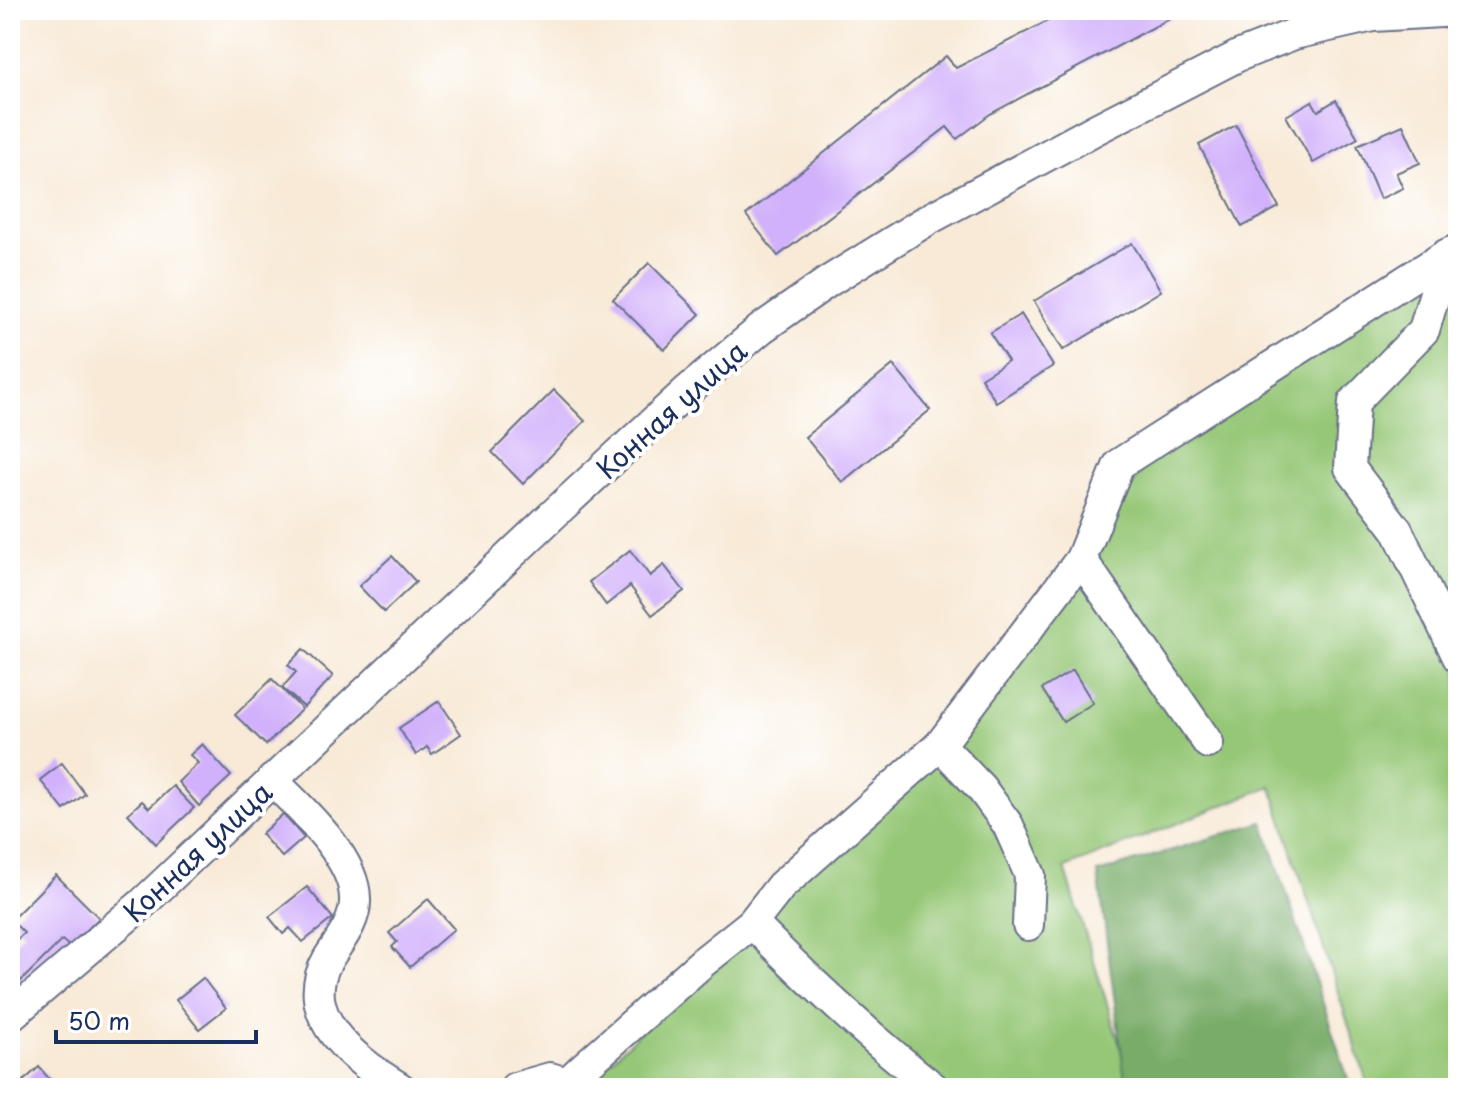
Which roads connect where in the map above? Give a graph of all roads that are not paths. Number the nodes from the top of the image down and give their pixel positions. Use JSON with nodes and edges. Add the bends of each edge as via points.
{"nodes":[{"id":1,"x":1458,"y":11,"type":"edge"},
{"id":2,"x":1452,"y":252,"type":"edge"},
{"id":3,"x":1081,"y":559,"type":"junction"},
{"id":4,"x":1458,"y":657,"type":"edge"},
{"id":5,"x":1208,"y":743,"type":"dead end"},
{"id":6,"x":940,"y":745,"type":"junction"},
{"id":7,"x":272,"y":780,"type":"junction"},
{"id":8,"x":752,"y":923,"type":"junction"},
{"id":9,"x":1028,"y":925,"type":"dead end"},
{"id":10,"x":10,"y":1016,"type":"edge"},
{"id":11,"x":569,"y":1086,"type":"edge"},
{"id":12,"x":400,"y":1088,"type":"edge"},
{"id":13,"x":515,"y":1088,"type":"edge"},
{"id":14,"x":934,"y":1088,"type":"edge"}],
"edges":[{"from":1,"to":7,"type":"street","name":"Конная улица","via":[[1373,16],[1294,34],[1238,56],[929,219],[829,281],[687,391]]},
{"from":2,"to":3,"type":"street","via":[[1119,464]]},
{"from":2,"to":4,"type":"street","via":[[1424,330],[1354,402],[1350,468],[1397,530]]},
{"from":3,"to":5,"type":"street"},
{"from":3,"to":6,"type":"street"},
{"from":6,"to":8,"type":"street","via":[[781,886]]},
{"from":6,"to":9,"type":"street","via":[[1008,825],[1030,875]]},
{"from":7,"to":10,"type":"street","name":"Конная улица","via":[[142,904]]},
{"from":7,"to":12,"type":"street","via":[[328,840],[350,873],[356,900],[347,931],[326,962],[316,990],[321,1016],[343,1044]]},
{"from":8,"to":11,"type":"street"},
{"from":8,"to":14,"type":"street","via":[[826,997]]},
{"from":11,"to":13,"type":"street","via":[[550,1078]]}]}
